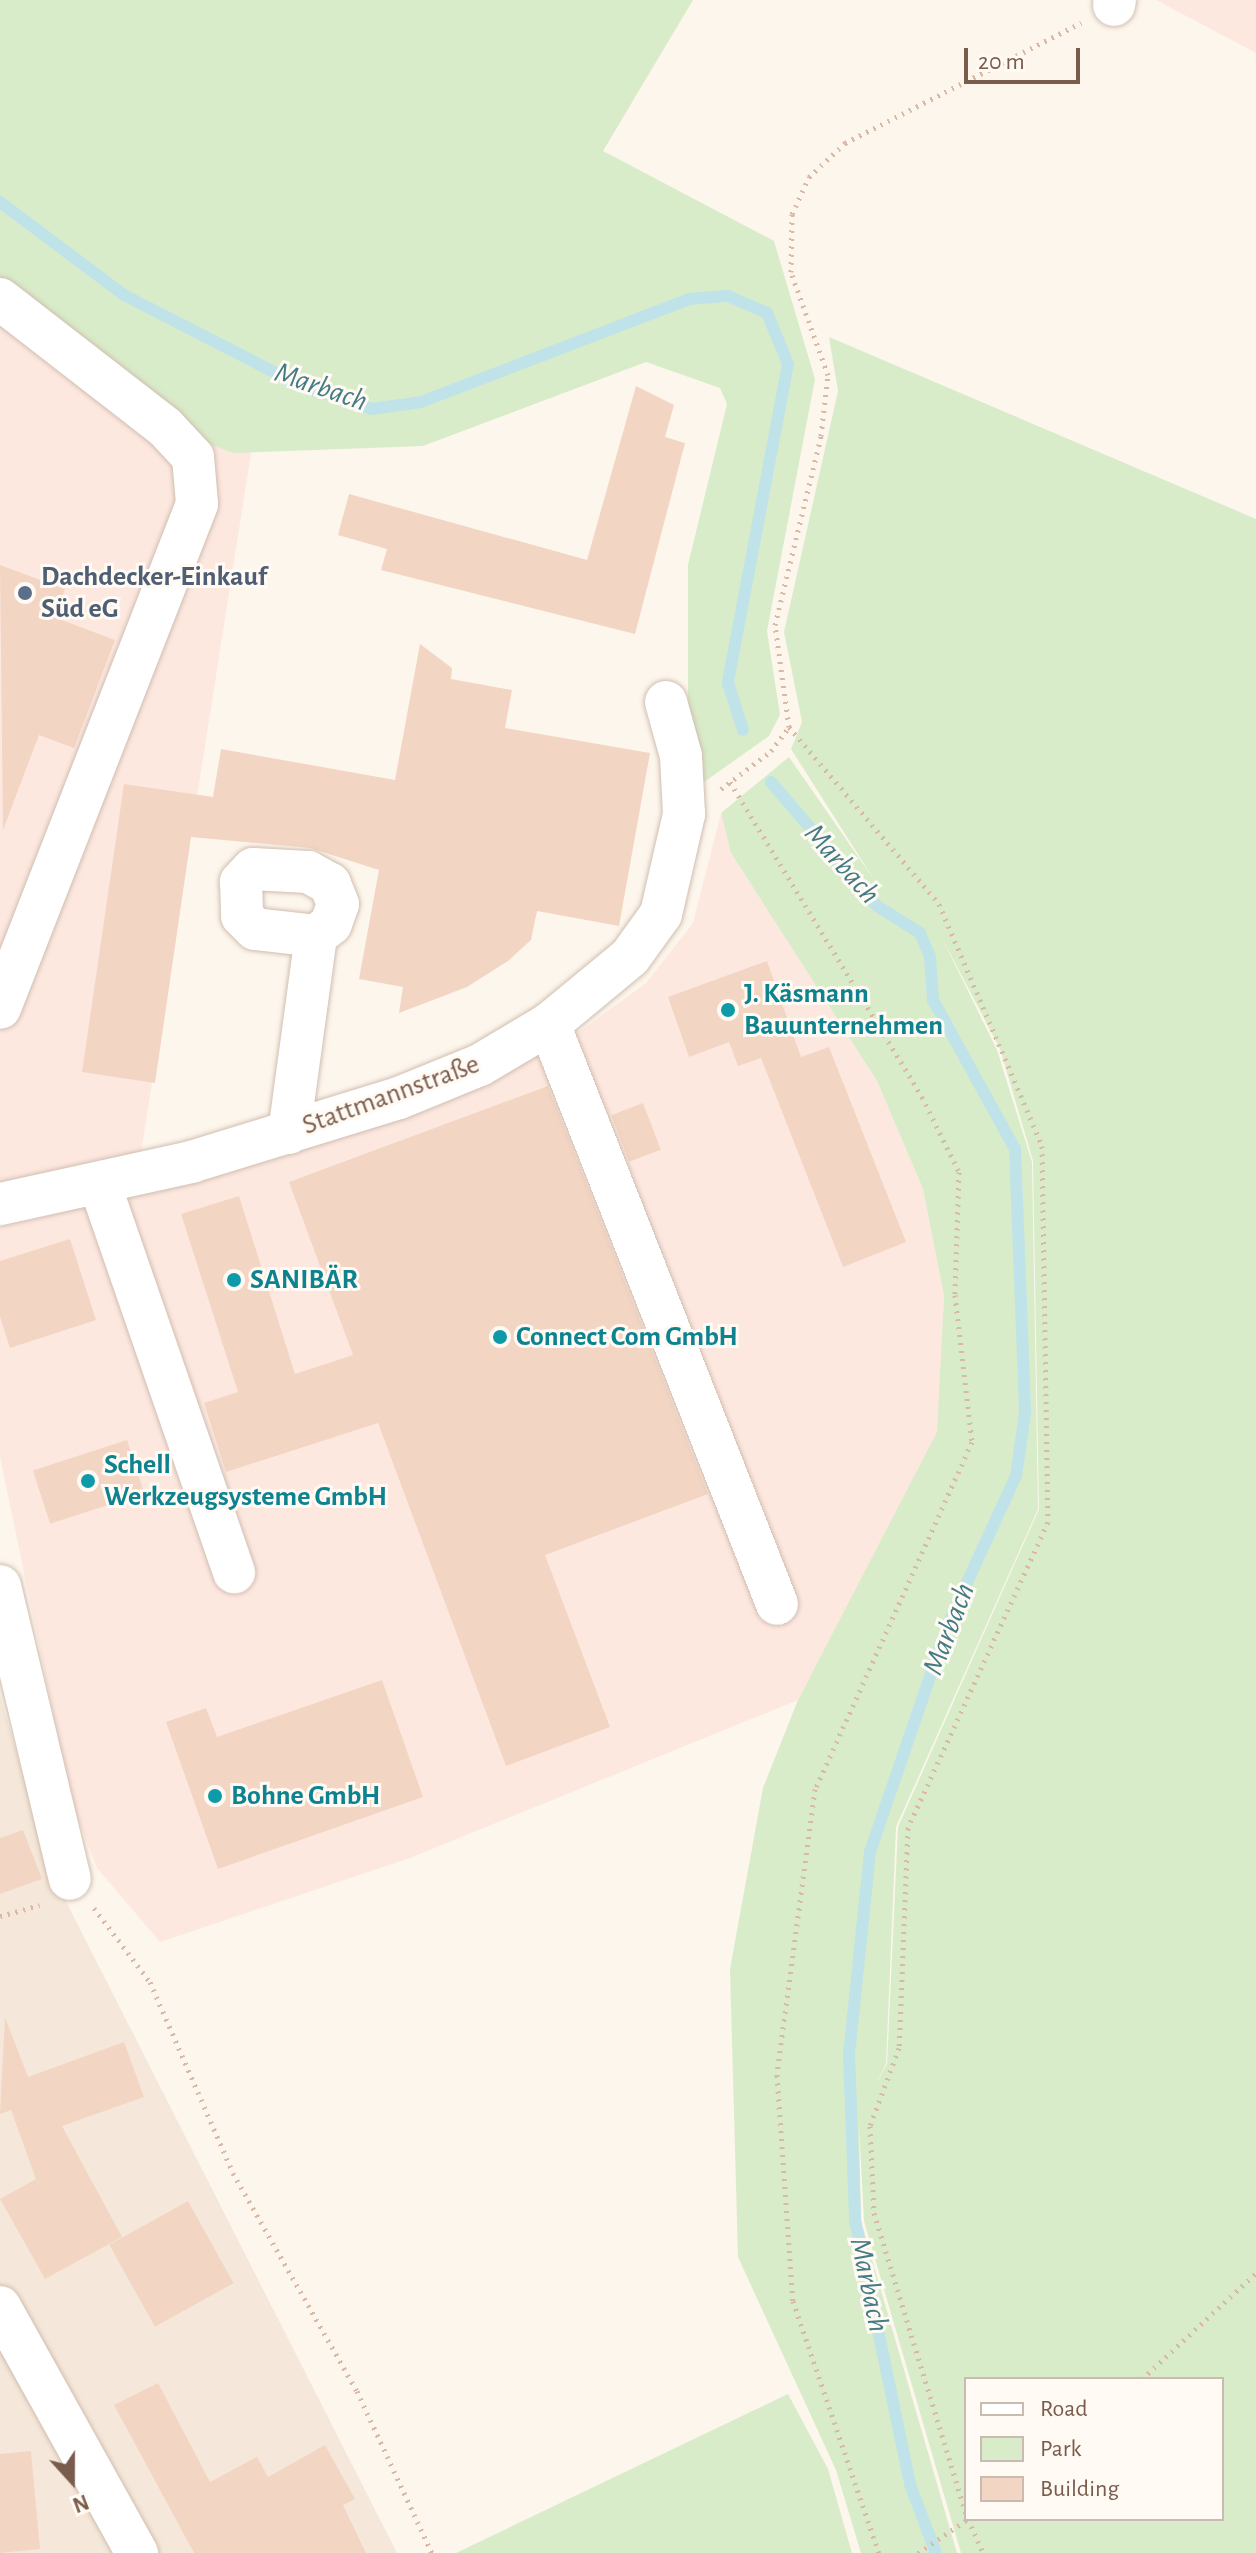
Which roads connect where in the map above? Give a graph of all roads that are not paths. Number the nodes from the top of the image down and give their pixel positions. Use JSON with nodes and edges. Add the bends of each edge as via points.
{"nodes":[{"id":1,"x":0,"y":299,"type":"edge"},
{"id":2,"x":666,"y":702,"type":"dead end"},
{"id":3,"x":316,"y":936,"type":"dead end"},
{"id":4,"x":0,"y":1008,"type":"edge"},
{"id":5,"x":549,"y":1024,"type":"junction"},
{"id":6,"x":289,"y":1133,"type":"junction"},
{"id":7,"x":100,"y":1185,"type":"junction"},
{"id":8,"x":0,"y":1204,"type":"edge"},
{"id":9,"x":234,"y":1572,"type":"dead end"},
{"id":10,"x":0,"y":1586,"type":"edge"},
{"id":11,"x":777,"y":1604,"type":"dead end"},
{"id":12,"x":70,"y":1879,"type":"road end"},
{"id":13,"x":0,"y":2307,"type":"edge"},
{"id":14,"x":10,"y":2348,"type":"edge"},
{"id":15,"x":137,"y":2553,"type":"edge"}],
"edges":[{"from":1,"to":4,"type":"street","via":[[165,427],[193,457],[197,504]]},
{"from":2,"to":5,"type":"street","name":"Stattmannstraße","via":[[681,756],[684,814],[661,914],[630,957]]},
{"from":3,"to":6,"type":"street"},
{"from":5,"to":6,"type":"street","name":"Stattmannstraße","via":[[480,1065]]},
{"from":5,"to":11,"type":"street"},
{"from":6,"to":7,"type":"street","name":"Stattmannstraße"},
{"from":7,"to":8,"type":"street","name":"Stattmannstraße"},
{"from":7,"to":9,"type":"street"},
{"from":10,"to":12,"type":"street"},
{"from":13,"to":14,"type":"street"},
{"from":14,"to":15,"type":"street"}]}
